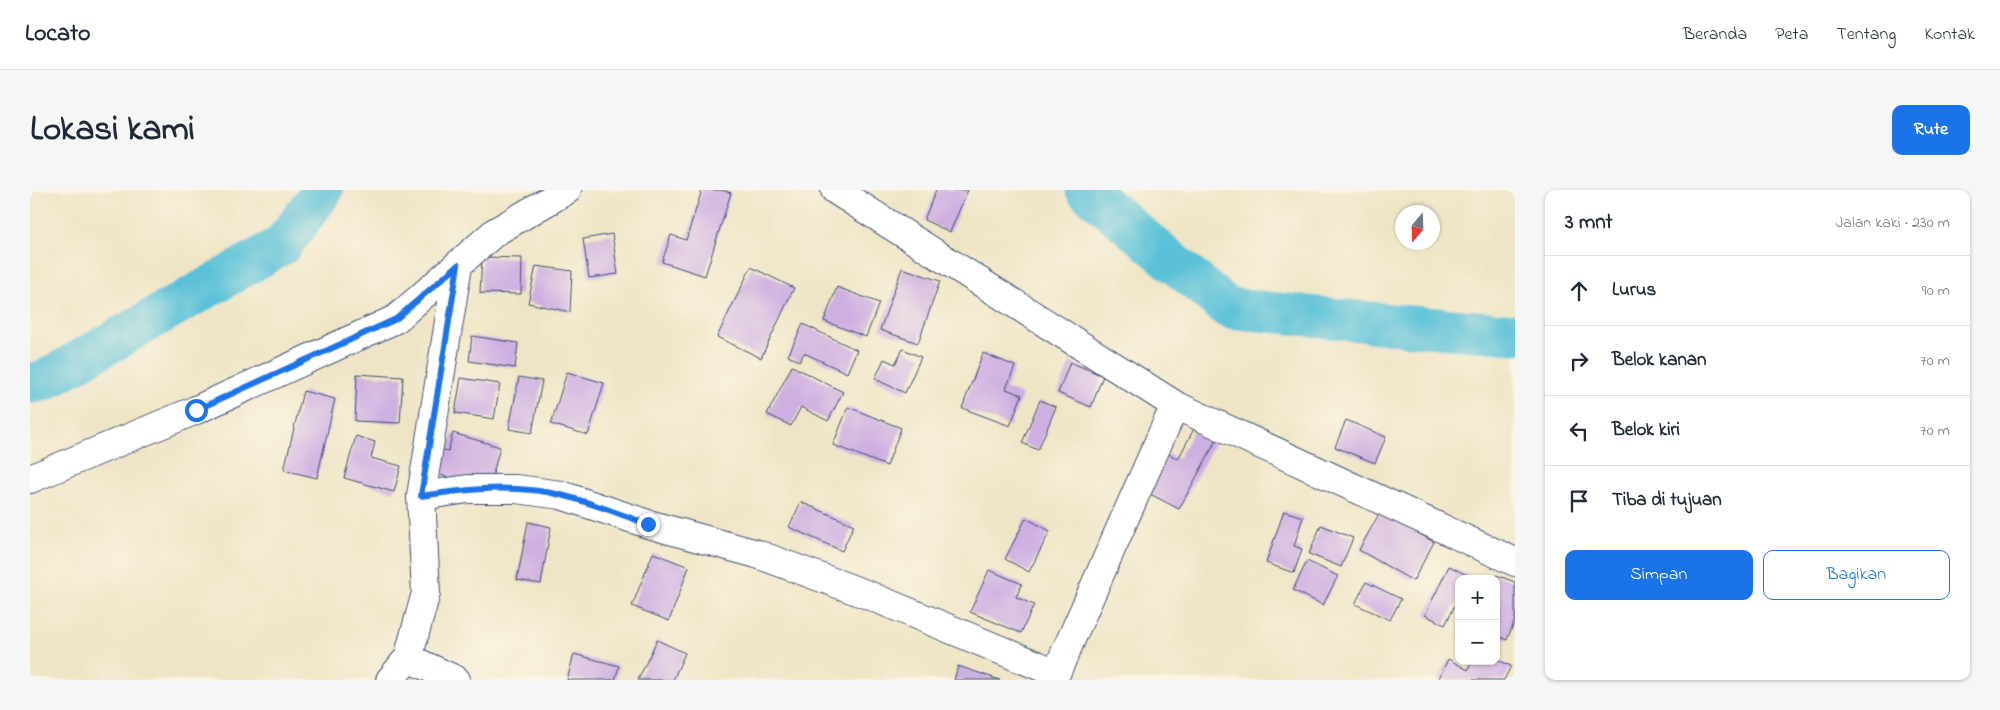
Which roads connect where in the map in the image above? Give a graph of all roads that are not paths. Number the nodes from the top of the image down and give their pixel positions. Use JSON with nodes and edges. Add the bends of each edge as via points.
{"nodes":[{"id":1,"x":567,"y":190,"type":"edge"},
{"id":2,"x":835,"y":190,"type":"edge"},
{"id":3,"x":458,"y":265,"type":"junction"},
{"id":4,"x":1175,"y":405,"type":"junction"},
{"id":5,"x":30,"y":479,"type":"edge"},
{"id":6,"x":421,"y":496,"type":"junction"},
{"id":7,"x":1515,"y":562,"type":"edge"},
{"id":8,"x":408,"y":658,"type":"junction"},
{"id":9,"x":1054,"y":677,"type":"edge"},
{"id":10,"x":390,"y":680,"type":"edge"},
{"id":11,"x":456,"y":680,"type":"edge"}],
"edges":[{"from":1,"to":3,"type":"street","via":[[495,232]]},
{"from":2,"to":4,"type":"street"},
{"from":3,"to":5,"type":"street","via":[[396,319],[196,410]]},
{"from":3,"to":6,"type":"street"},
{"from":4,"to":7,"type":"street"},
{"from":4,"to":9,"type":"street"},
{"from":6,"to":8,"type":"street","via":[[426,593]]},
{"from":6,"to":9,"type":"street","via":[[468,489],[516,489],[561,495],[648,524],[757,554],[868,595]]},
{"from":8,"to":10,"type":"street"},
{"from":8,"to":11,"type":"street"}]}
